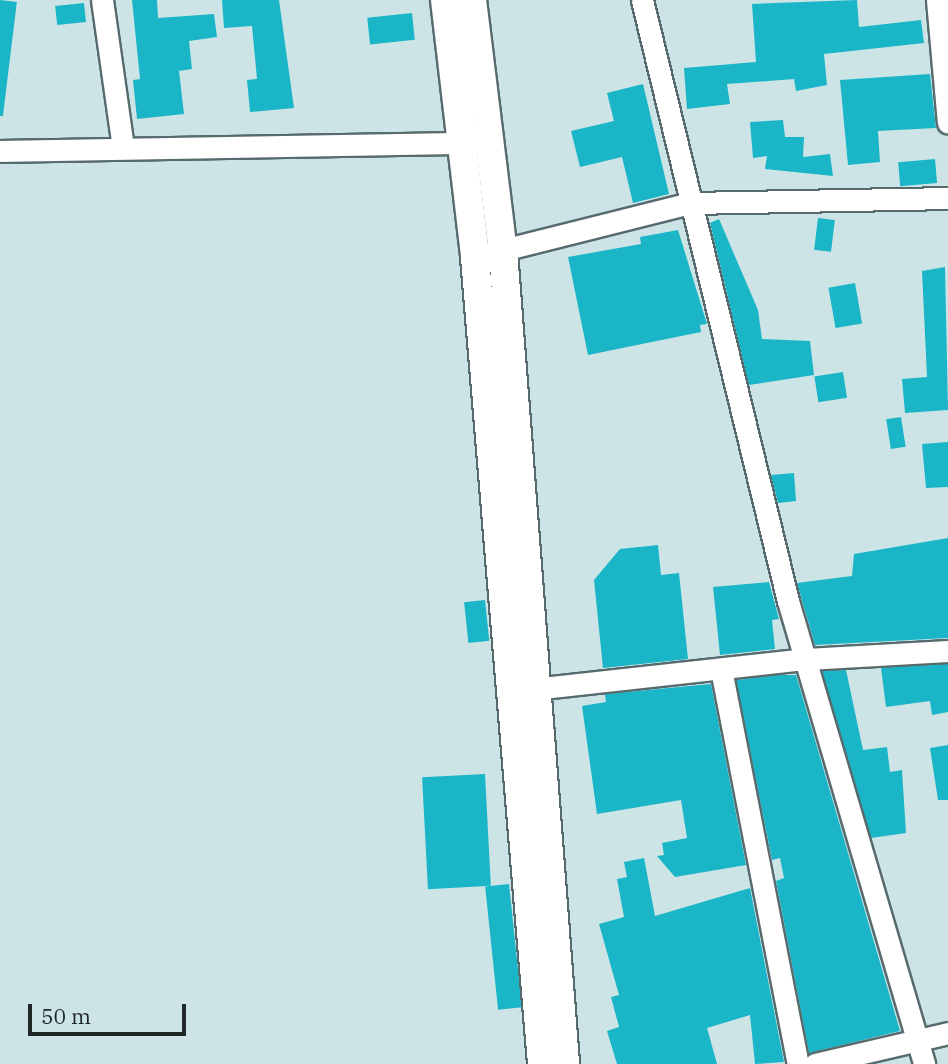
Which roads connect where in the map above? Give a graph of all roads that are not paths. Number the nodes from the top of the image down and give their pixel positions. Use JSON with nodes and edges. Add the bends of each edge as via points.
{"nodes":[{"id":1,"x":102,"y":0,"type":"edge"},
{"id":2,"x":444,"y":0,"type":"edge"},
{"id":3,"x":472,"y":0,"type":"edge"},
{"id":4,"x":642,"y":0,"type":"edge"},
{"id":5,"x":937,"y":0,"type":"edge"},
{"id":6,"x":948,"y":123,"type":"edge"},
{"id":7,"x":475,"y":143,"type":"junction"},
{"id":8,"x":123,"y":148,"type":"junction"},
{"id":9,"x":0,"y":151,"type":"edge"},
{"id":10,"x":948,"y":198,"type":"edge"},
{"id":11,"x":690,"y":203,"type":"junction"},
{"id":12,"x":503,"y":252,"type":"junction"},
{"id":13,"x":475,"y":257,"type":"junction"},
{"id":14,"x":948,"y":651,"type":"edge"},
{"id":15,"x":806,"y":659,"type":"junction"},
{"id":16,"x":721,"y":668,"type":"junction"},
{"id":17,"x":526,"y":690,"type":"junction"},
{"id":18,"x":948,"y":1033,"type":"edge"},
{"id":19,"x":918,"y":1038,"type":"junction"},
{"id":20,"x":542,"y":1064,"type":"edge"},
{"id":21,"x":565,"y":1064,"type":"edge"},
{"id":22,"x":798,"y":1064,"type":"edge"},
{"id":23,"x":815,"y":1064,"type":"edge"},
{"id":24,"x":924,"y":1064,"type":"edge"}],
"edges":[{"from":1,"to":8,"type":"street"},
{"from":2,"to":7,"type":"main road"},
{"from":3,"to":7,"type":"main road"},
{"from":4,"to":11,"type":"street"},
{"from":5,"to":6,"type":"street"},
{"from":7,"to":8,"type":"street"},
{"from":7,"to":12,"type":"main road"},
{"from":7,"to":13,"type":"main road"},
{"from":8,"to":9,"type":"street"},
{"from":10,"to":11,"type":"street"},
{"from":11,"to":12,"type":"street"},
{"from":11,"to":15,"type":"street"},
{"from":12,"to":13,"type":"street"},
{"from":12,"to":17,"type":"main road"},
{"from":13,"to":17,"type":"main road"},
{"from":14,"to":15,"type":"street"},
{"from":15,"to":16,"type":"street"},
{"from":15,"to":19,"type":"street"},
{"from":16,"to":17,"type":"street"},
{"from":16,"to":22,"type":"street"},
{"from":17,"to":20,"type":"main road"},
{"from":17,"to":21,"type":"main road"},
{"from":18,"to":19,"type":"street"},
{"from":19,"to":23,"type":"street"},
{"from":19,"to":24,"type":"street"}]}
